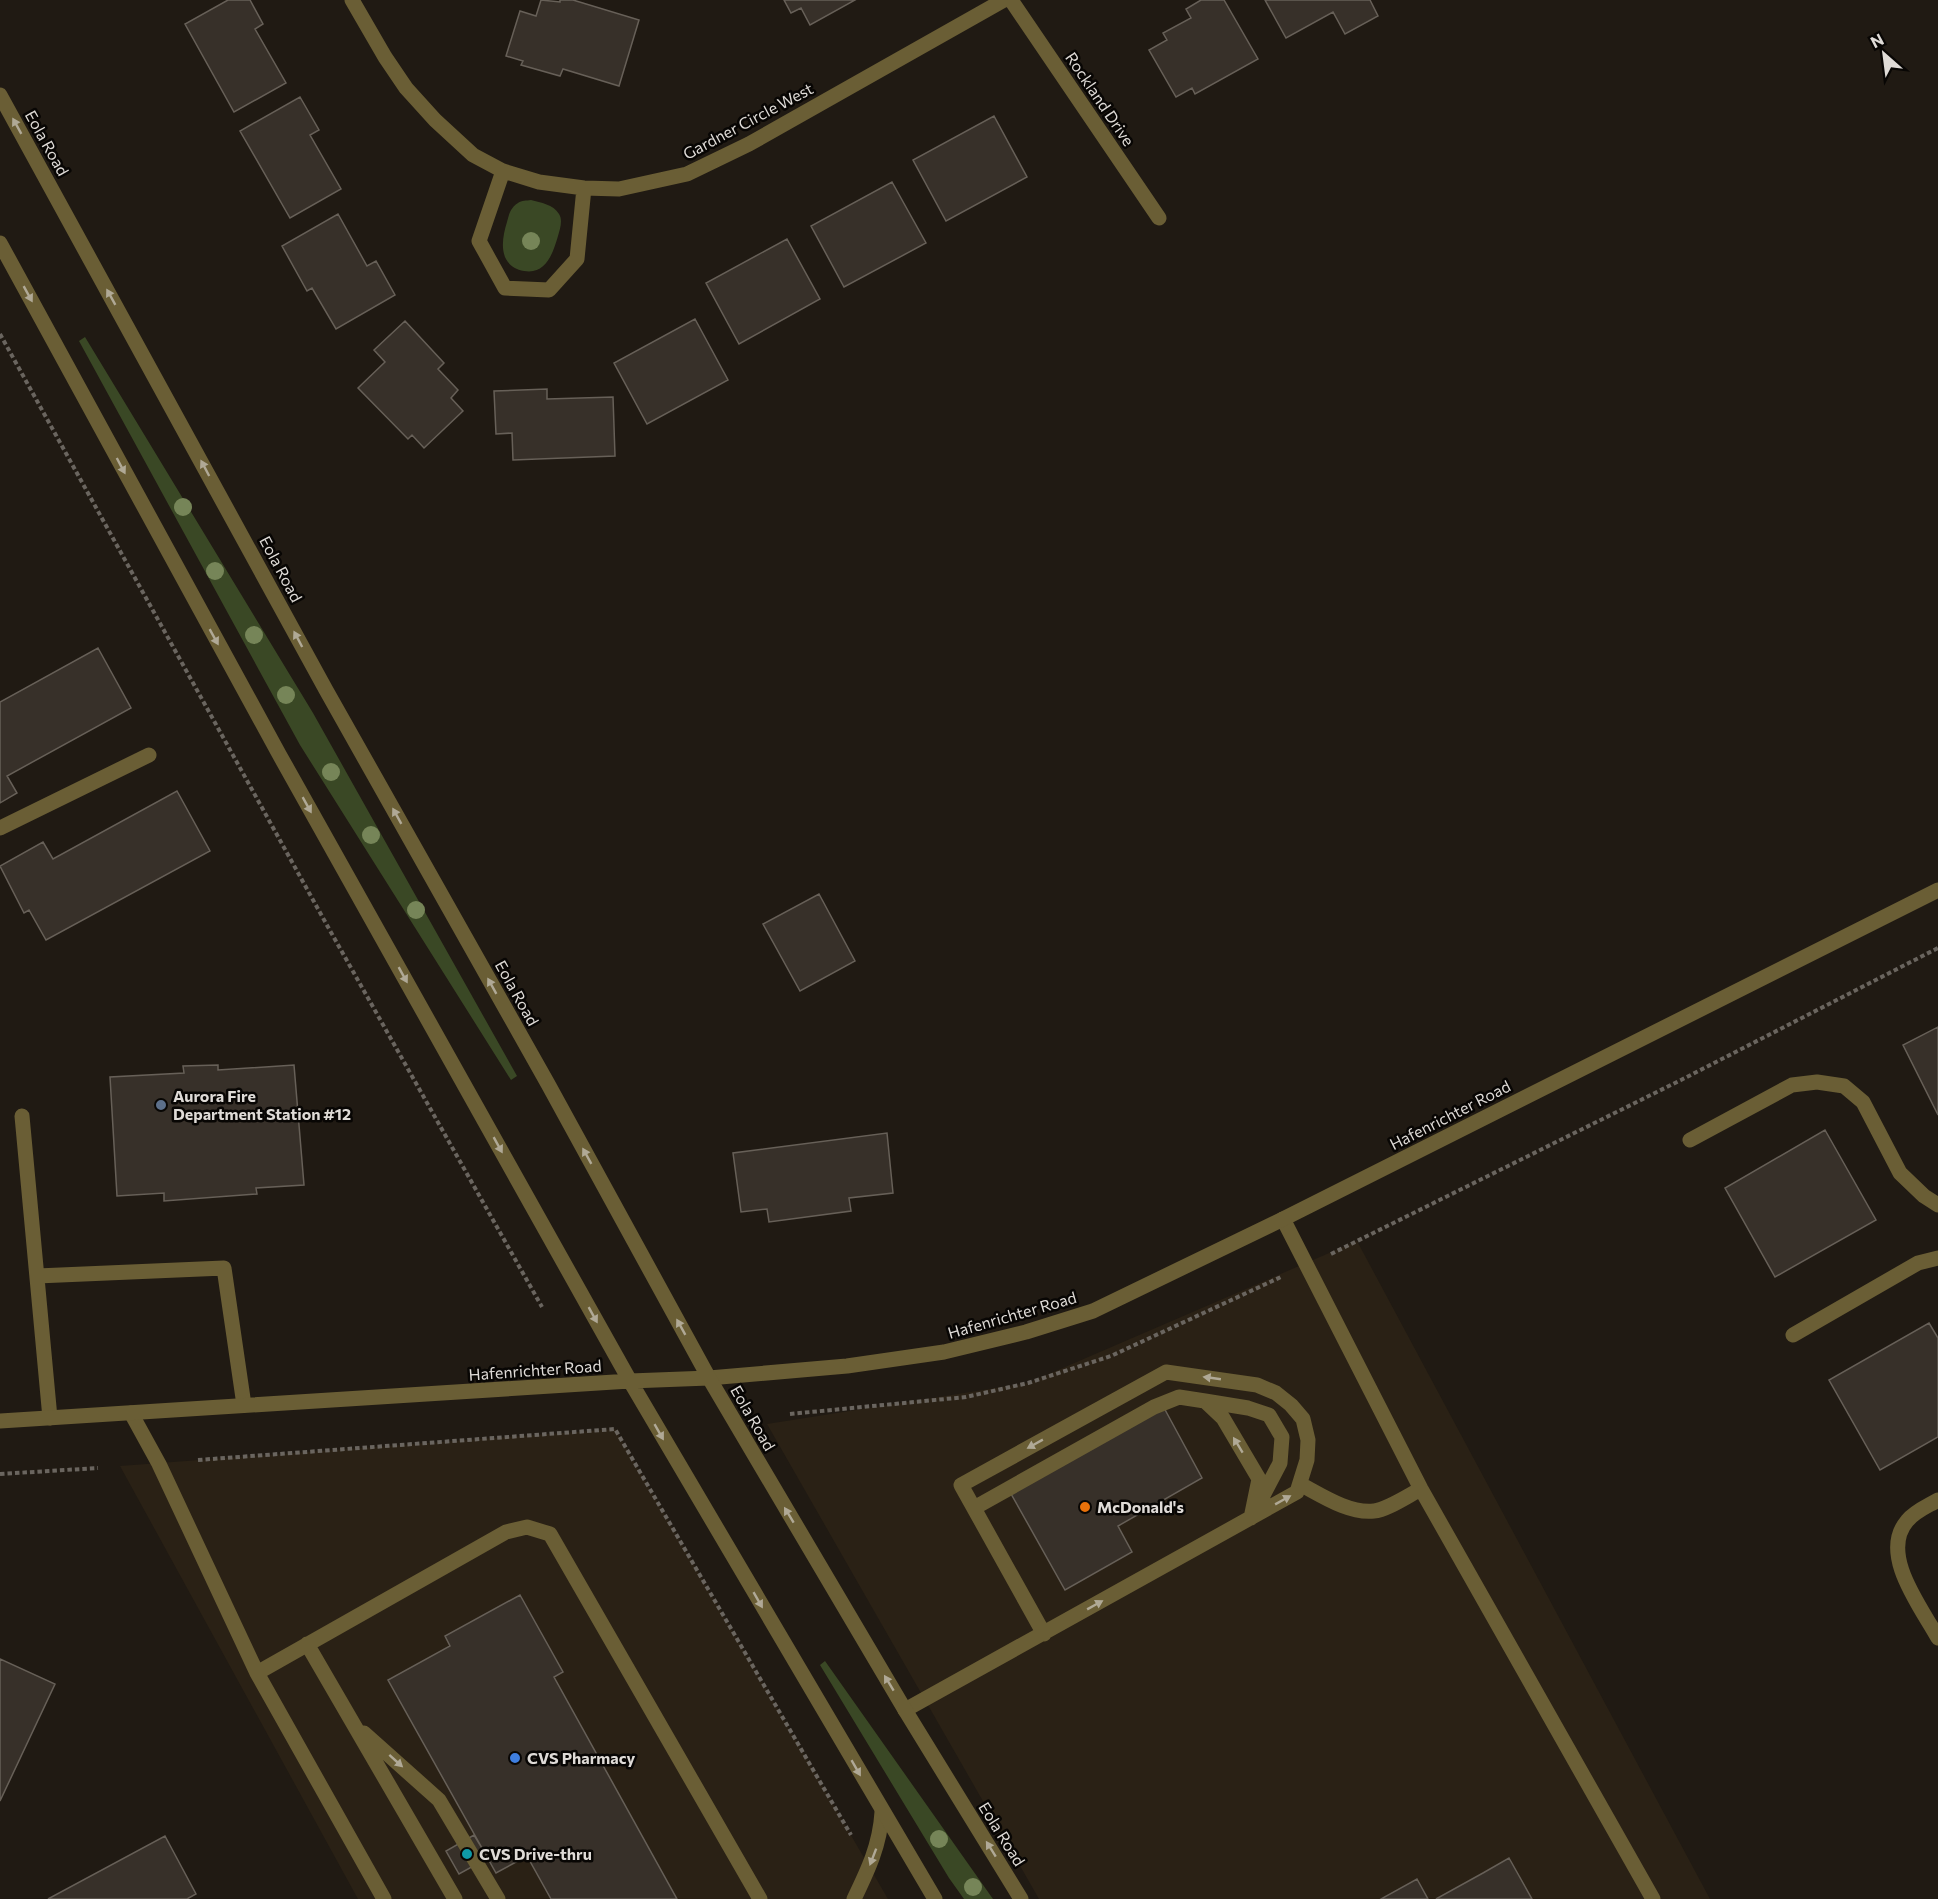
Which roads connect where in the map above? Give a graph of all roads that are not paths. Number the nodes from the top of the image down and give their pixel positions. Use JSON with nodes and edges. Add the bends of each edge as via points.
{"nodes":[{"id":1,"x":352,"y":0,"type":"edge"},
{"id":2,"x":1004,"y":0,"type":"edge"},
{"id":3,"x":1011,"y":0,"type":"edge"},
{"id":4,"x":0,"y":95,"type":"edge"},
{"id":5,"x":503,"y":171,"type":"junction"},
{"id":6,"x":584,"y":188,"type":"junction"},
{"id":7,"x":1159,"y":218,"type":"dead end"},
{"id":8,"x":0,"y":243,"type":"edge"},
{"id":9,"x":148,"y":756,"type":"dead end"},
{"id":10,"x":0,"y":828,"type":"edge"},
{"id":11,"x":1938,"y":890,"type":"edge"},
{"id":12,"x":22,"y":1116,"type":"dead end"},
{"id":13,"x":1690,"y":1140,"type":"dead end"},
{"id":14,"x":1938,"y":1205,"type":"edge"},
{"id":15,"x":1283,"y":1219,"type":"junction"},
{"id":16,"x":1938,"y":1258,"type":"edge"},
{"id":17,"x":37,"y":1276,"type":"junction"},
{"id":18,"x":1793,"y":1335,"type":"dead end"},
{"id":19,"x":709,"y":1378,"type":"junction"},
{"id":20,"x":630,"y":1381,"type":"junction"},
{"id":21,"x":1205,"y":1401,"type":"junction"},
{"id":22,"x":244,"y":1405,"type":"junction"},
{"id":23,"x":131,"y":1413,"type":"junction"},
{"id":24,"x":50,"y":1418,"type":"junction"},
{"id":25,"x":0,"y":1421,"type":"edge"},
{"id":26,"x":1300,"y":1484,"type":"junction"},
{"id":27,"x":1421,"y":1489,"type":"junction"},
{"id":28,"x":1938,"y":1500,"type":"edge"},
{"id":29,"x":974,"y":1508,"type":"junction"},
{"id":30,"x":1251,"y":1518,"type":"junction"},
{"id":31,"x":1044,"y":1634,"type":"junction"},
{"id":32,"x":1938,"y":1638,"type":"edge"},
{"id":33,"x":307,"y":1644,"type":"junction"},
{"id":34,"x":257,"y":1673,"type":"junction"},
{"id":35,"x":905,"y":1710,"type":"junction"},
{"id":36,"x":352,"y":1723,"type":"junction"},
{"id":37,"x":882,"y":1812,"type":"junction"},
{"id":38,"x":384,"y":1899,"type":"edge"},
{"id":39,"x":455,"y":1899,"type":"edge"},
{"id":40,"x":498,"y":1899,"type":"edge"},
{"id":41,"x":760,"y":1899,"type":"edge"},
{"id":42,"x":854,"y":1899,"type":"edge"},
{"id":43,"x":935,"y":1899,"type":"edge"},
{"id":44,"x":1021,"y":1899,"type":"edge"},
{"id":45,"x":1653,"y":1899,"type":"edge"}],
"edges":[{"from":1,"to":5,"type":"street","name":"Gardner Circle West","via":[[406,88],[473,155]]},
{"from":2,"to":6,"type":"street","name":"Gardner Circle West","via":[[749,144],[687,174],[619,189]]},
{"from":3,"to":7,"type":"street","name":"Rockland Drive"},
{"from":19,"to":4,"type":"street","name":"Eola Road","one_way":true},
{"from":5,"to":6,"type":"street","name":"Gardner Circle West","via":[[539,182]]},
{"from":5,"to":6,"type":"street","via":[[479,240],[505,288],[549,290],[577,259]]},
{"from":8,"to":20,"type":"street","one_way":true,"via":[[279,754]]},
{"from":9,"to":10,"type":"street"},
{"from":11,"to":15,"type":"street","name":"Hafenrichter Road"},
{"from":12,"to":17,"type":"street"},
{"from":13,"to":14,"type":"street","via":[[1792,1085],[1817,1082],[1844,1086],[1863,1102],[1900,1173]]},
{"from":15,"to":19,"type":"street","name":"Hafenrichter Road","via":[[1093,1311],[1026,1332],[933,1354]]},
{"from":15,"to":27,"type":"street"},
{"from":16,"to":18,"type":"street","via":[[1918,1263]]},
{"from":17,"to":22,"type":"street","via":[[224,1268]]},
{"from":17,"to":24,"type":"street"},
{"from":19,"to":20,"type":"street","name":"Hafenrichter Road"},
{"from":35,"to":19,"type":"street","name":"Eola Road","one_way":true},
{"from":20,"to":22,"type":"street","name":"Hafenrichter Road"},
{"from":20,"to":37,"type":"street","one_way":true},
{"from":21,"to":29,"type":"street","via":[[1179,1397],[1154,1407]]},
{"from":30,"to":21,"type":"street","one_way":true,"via":[[1259,1479],[1223,1418]]},
{"from":21,"to":30,"type":"street","via":[[1269,1415],[1282,1437],[1280,1463]]},
{"from":22,"to":23,"type":"street","name":"Hafenrichter Road"},
{"from":23,"to":24,"type":"street","name":"Hafenrichter Road"},
{"from":23,"to":34,"type":"street"},
{"from":24,"to":25,"type":"street","name":"Hafenrichter Road"},
{"from":26,"to":27,"type":"street","via":[[1354,1509],[1375,1511]]},
{"from":26,"to":29,"type":"street","one_way":true,"via":[[1308,1440],[1303,1419],[1292,1405],[1257,1385],[1166,1372],[961,1485]]},
{"from":30,"to":26,"type":"street","one_way":true,"via":[[1297,1492]]},
{"from":27,"to":45,"type":"street"},
{"from":28,"to":32,"type":"street","via":[[1906,1521],[1898,1539],[1898,1560],[1904,1577]]},
{"from":29,"to":31,"type":"street"},
{"from":31,"to":30,"type":"street","one_way":true},
{"from":31,"to":35,"type":"street"},
{"from":33,"to":34,"type":"street"},
{"from":33,"to":36,"type":"street"},
{"from":33,"to":41,"type":"street","via":[[506,1532],[527,1527],[550,1534]]},
{"from":34,"to":38,"type":"street"},
{"from":44,"to":35,"type":"street","name":"Eola Road","one_way":true},
{"from":36,"to":39,"type":"street"},
{"from":36,"to":40,"type":"street","one_way":true,"via":[[439,1800]]},
{"from":37,"to":42,"type":"street","one_way":true,"via":[[881,1834],[873,1859]]},
{"from":37,"to":43,"type":"street"}]}
